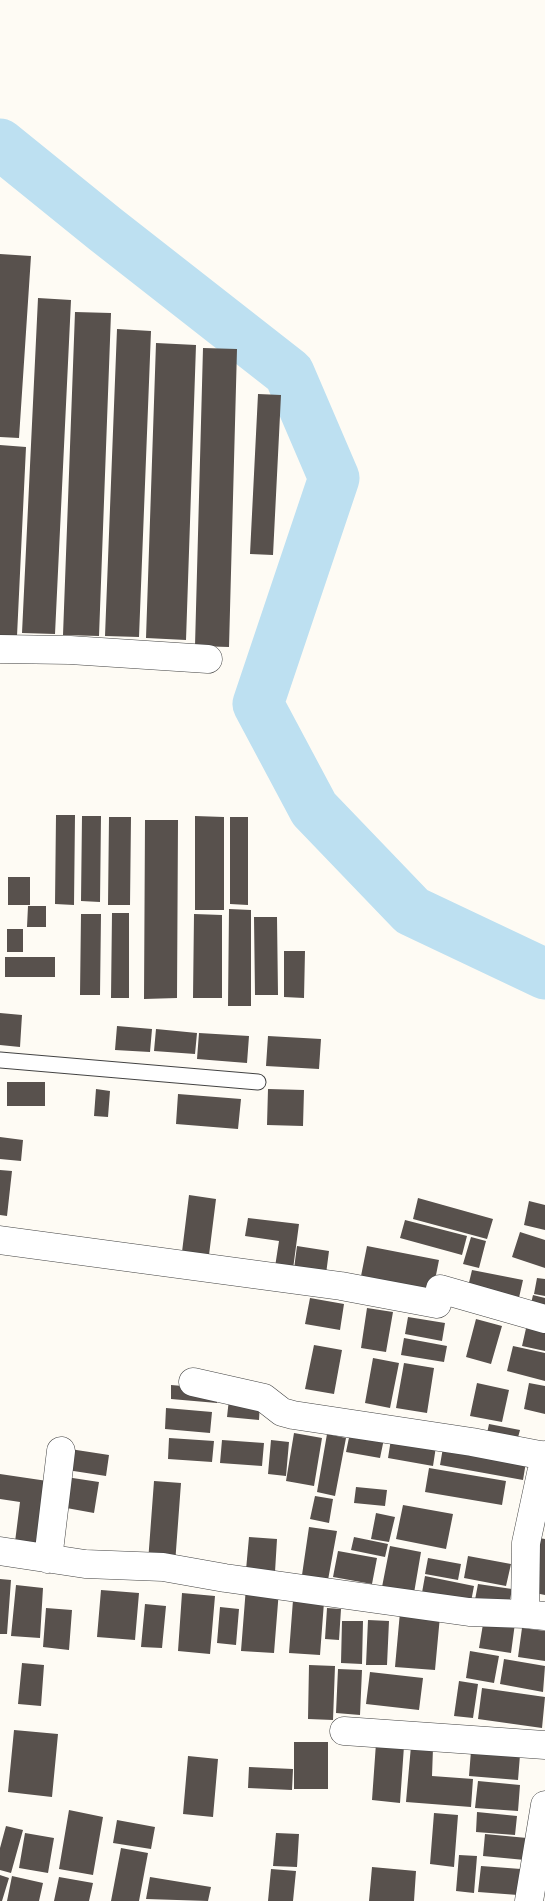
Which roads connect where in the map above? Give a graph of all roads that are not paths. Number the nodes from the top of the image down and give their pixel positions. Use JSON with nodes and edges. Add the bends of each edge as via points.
{"nodes":[{"id":1,"x":0,"y":649,"type":"edge"},
{"id":2,"x":208,"y":659,"type":"dead end"},
{"id":3,"x":0,"y":1060,"type":"edge"},
{"id":4,"x":258,"y":1082,"type":"dead end"},
{"id":5,"x":0,"y":1240,"type":"edge"},
{"id":6,"x":545,"y":1319,"type":"edge"},
{"id":7,"x":193,"y":1382,"type":"dead end"},
{"id":8,"x":61,"y":1451,"type":"dead end"},
{"id":9,"x":545,"y":1456,"type":"edge"},
{"id":10,"x":0,"y":1551,"type":"edge"},
{"id":11,"x":48,"y":1559,"type":"junction"},
{"id":12,"x":535,"y":1615,"type":"edge"},
{"id":13,"x":344,"y":1731,"type":"dead end"},
{"id":14,"x":545,"y":1745,"type":"edge"},
{"id":15,"x":545,"y":1805,"type":"edge"},
{"id":16,"x":529,"y":1901,"type":"edge"}],
"edges":[{"from":1,"to":2,"type":"street"},
{"from":3,"to":4,"type":"lane"},
{"from":5,"to":6,"type":"street","via":[[341,1286],[437,1304],[440,1289]]},
{"from":7,"to":9,"type":"street","via":[[264,1398],[282,1412],[293,1415]]},
{"from":8,"to":11,"type":"street"},
{"from":9,"to":12,"type":"street","via":[[526,1543]]},
{"from":10,"to":11,"type":"street"},
{"from":11,"to":12,"type":"street","via":[[163,1567],[460,1611]]},
{"from":13,"to":14,"type":"street"},
{"from":15,"to":16,"type":"street"}]}
